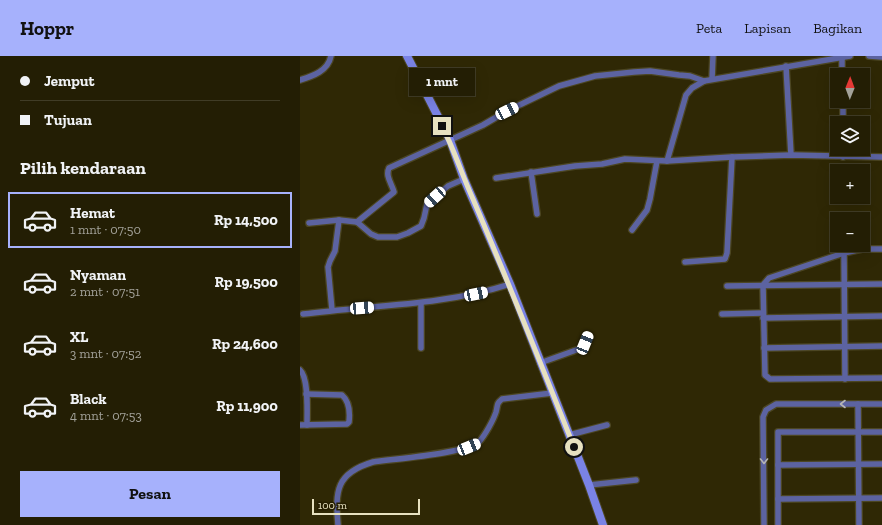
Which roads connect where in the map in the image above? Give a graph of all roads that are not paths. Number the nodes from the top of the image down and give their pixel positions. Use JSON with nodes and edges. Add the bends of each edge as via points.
{"nodes":[{"id":1,"x":331,"y":56,"type":"edge"},
{"id":2,"x":407,"y":56,"type":"edge"},
{"id":3,"x":713,"y":56,"type":"edge"},
{"id":4,"x":842,"y":56,"type":"edge"},
{"id":5,"x":850,"y":56,"type":"edge"},
{"id":6,"x":869,"y":56,"type":"edge"},
{"id":7,"x":880,"y":57,"type":"edge"},
{"id":8,"x":786,"y":66,"type":"junction"},
{"id":9,"x":842,"y":68,"type":"edge"},
{"id":10,"x":712,"y":79,"type":"junction"},
{"id":11,"x":300,"y":80,"type":"edge"},
{"id":12,"x":704,"y":81,"type":"junction"},
{"id":13,"x":450,"y":140,"type":"junction"},
{"id":14,"x":791,"y":155,"type":"junction"},
{"id":15,"x":882,"y":156,"type":"edge"},
{"id":16,"x":732,"y":157,"type":"junction"},
{"id":17,"x":843,"y":157,"type":"joint"},
{"id":18,"x":657,"y":160,"type":"junction"},
{"id":19,"x":667,"y":161,"type":"junction"},
{"id":20,"x":531,"y":172,"type":"junction"},
{"id":21,"x":496,"y":178,"type":"dead end"},
{"id":22,"x":464,"y":179,"type":"junction"},
{"id":23,"x":537,"y":214,"type":"dead end"},
{"id":24,"x":339,"y":220,"type":"junction"},
{"id":25,"x":357,"y":222,"type":"junction"},
{"id":26,"x":309,"y":223,"type":"dead end"},
{"id":27,"x":632,"y":230,"type":"dead end"},
{"id":28,"x":882,"y":249,"type":"edge"},
{"id":29,"x":844,"y":253,"type":"junction"},
{"id":30,"x":686,"y":262,"type":"dead end"},
{"id":31,"x":510,"y":284,"type":"junction"},
{"id":32,"x":844,"y":284,"type":"junction"},
{"id":33,"x":882,"y":284,"type":"edge"},
{"id":34,"x":763,"y":285,"type":"junction"},
{"id":35,"x":727,"y":286,"type":"dead end"},
{"id":36,"x":421,"y":304,"type":"junction"},
{"id":37,"x":332,"y":310,"type":"junction"},
{"id":38,"x":303,"y":314,"type":"dead end"},
{"id":39,"x":722,"y":314,"type":"dead end"},
{"id":40,"x":763,"y":315,"type":"junction"},
{"id":41,"x":845,"y":316,"type":"junction"},
{"id":42,"x":882,"y":316,"type":"edge"},
{"id":43,"x":588,"y":335,"type":"dead end"},
{"id":44,"x":882,"y":346,"type":"edge"},
{"id":45,"x":845,"y":347,"type":"junction"},
{"id":46,"x":421,"y":348,"type":"dead end"},
{"id":47,"x":764,"y":348,"type":"junction"},
{"id":48,"x":540,"y":363,"type":"junction"},
{"id":49,"x":300,"y":370,"type":"edge"},
{"id":50,"x":882,"y":378,"type":"edge"},
{"id":51,"x":845,"y":379,"type":"junction"},
{"id":52,"x":552,"y":393,"type":"junction"},
{"id":53,"x":306,"y":394,"type":"junction"},
{"id":54,"x":858,"y":404,"type":"junction"},
{"id":55,"x":882,"y":404,"type":"edge"},
{"id":56,"x":300,"y":425,"type":"edge"},
{"id":57,"x":307,"y":425,"type":"junction"},
{"id":58,"x":607,"y":425,"type":"dead end"},
{"id":59,"x":858,"y":431,"type":"junction"},
{"id":60,"x":882,"y":432,"type":"edge"},
{"id":61,"x":569,"y":435,"type":"junction"},
{"id":62,"x":882,"y":464,"type":"edge"},
{"id":63,"x":778,"y":465,"type":"junction"},
{"id":64,"x":858,"y":465,"type":"junction"},
{"id":65,"x":636,"y":480,"type":"dead end"},
{"id":66,"x":589,"y":485,"type":"junction"},
{"id":67,"x":858,"y":498,"type":"junction"},
{"id":68,"x":882,"y":498,"type":"edge"},
{"id":69,"x":778,"y":499,"type":"junction"},
{"id":70,"x":338,"y":525,"type":"edge"},
{"id":71,"x":603,"y":525,"type":"edge"},
{"id":72,"x":764,"y":525,"type":"edge"},
{"id":73,"x":778,"y":525,"type":"edge"},
{"id":74,"x":859,"y":525,"type":"edge"}],
"edges":[{"from":1,"to":11,"type":"street","via":[[324,69]]},
{"from":2,"to":13,"type":"street"},
{"from":3,"to":10,"type":"street"},
{"from":4,"to":5,"type":"street"},
{"from":4,"to":8,"type":"street"},
{"from":4,"to":9,"type":"street"},
{"from":6,"to":7,"type":"street"},
{"from":8,"to":10,"type":"street"},
{"from":8,"to":14,"type":"street"},
{"from":10,"to":12,"type":"street"},
{"from":12,"to":13,"type":"street","via":[[690,76],[650,71],[595,76],[559,86]]},
{"from":12,"to":19,"type":"street","via":[[686,95]]},
{"from":13,"to":22,"type":"street"},
{"from":13,"to":25,"type":"street","via":[[389,168],[388,176],[394,192]]},
{"from":14,"to":16,"type":"street"},
{"from":14,"to":17,"type":"street"},
{"from":15,"to":17,"type":"street"},
{"from":16,"to":19,"type":"street"},
{"from":16,"to":30,"type":"street","via":[[728,253],[725,259]]},
{"from":18,"to":19,"type":"street"},
{"from":18,"to":20,"type":"street","via":[[625,159]]},
{"from":18,"to":27,"type":"street","via":[[647,210]]},
{"from":20,"to":21,"type":"street"},
{"from":20,"to":23,"type":"street"},
{"from":22,"to":25,"type":"street","via":[[448,186],[427,204],[421,226],[408,233],[397,237],[378,237]]},
{"from":22,"to":31,"type":"street"},
{"from":24,"to":25,"type":"street"},
{"from":24,"to":26,"type":"street"},
{"from":24,"to":37,"type":"street","via":[[335,251],[328,267]]},
{"from":28,"to":29,"type":"street","via":[[862,249]]},
{"from":29,"to":32,"type":"street"},
{"from":29,"to":34,"type":"street","via":[[769,278]]},
{"from":31,"to":36,"type":"street","via":[[487,292]]},
{"from":31,"to":48,"type":"street"},
{"from":32,"to":33,"type":"street"},
{"from":32,"to":34,"type":"street"},
{"from":32,"to":41,"type":"street"},
{"from":34,"to":35,"type":"street"},
{"from":34,"to":40,"type":"street"},
{"from":36,"to":37,"type":"street"},
{"from":36,"to":46,"type":"street"},
{"from":37,"to":38,"type":"street"},
{"from":39,"to":40,"type":"street"},
{"from":40,"to":41,"type":"street"},
{"from":40,"to":47,"type":"street"},
{"from":41,"to":42,"type":"street"},
{"from":41,"to":45,"type":"street"},
{"from":43,"to":48,"type":"street","via":[[579,349]]},
{"from":44,"to":45,"type":"street"},
{"from":45,"to":47,"type":"street"},
{"from":45,"to":51,"type":"street"},
{"from":47,"to":51,"type":"street","via":[[765,375],[770,379]]},
{"from":48,"to":52,"type":"street"},
{"from":49,"to":53,"type":"street","via":[[306,383]]},
{"from":50,"to":51,"type":"street"},
{"from":52,"to":61,"type":"street"},
{"from":52,"to":70,"type":"street","via":[[502,399],[497,403],[496,412],[478,443],[461,450],[360,466],[340,484],[336,504]]},
{"from":53,"to":57,"type":"street"},
{"from":53,"to":57,"type":"street","via":[[342,395],[346,398],[350,418],[347,424]]},
{"from":54,"to":55,"type":"street"},
{"from":54,"to":59,"type":"street"},
{"from":54,"to":72,"type":"street","one_way":true,"via":[[776,404],[766,410],[763,417]]},
{"from":56,"to":57,"type":"street"},
{"from":58,"to":61,"type":"street"},
{"from":59,"to":60,"type":"street"},
{"from":59,"to":63,"type":"street","via":[[778,432]]},
{"from":59,"to":64,"type":"street"},
{"from":61,"to":66,"type":"street"},
{"from":62,"to":64,"type":"street"},
{"from":63,"to":64,"type":"street"},
{"from":63,"to":69,"type":"street"},
{"from":64,"to":67,"type":"street"},
{"from":65,"to":66,"type":"street"},
{"from":66,"to":71,"type":"street"},
{"from":67,"to":68,"type":"street"},
{"from":67,"to":69,"type":"street"},
{"from":67,"to":74,"type":"street"},
{"from":69,"to":73,"type":"street"}]}
